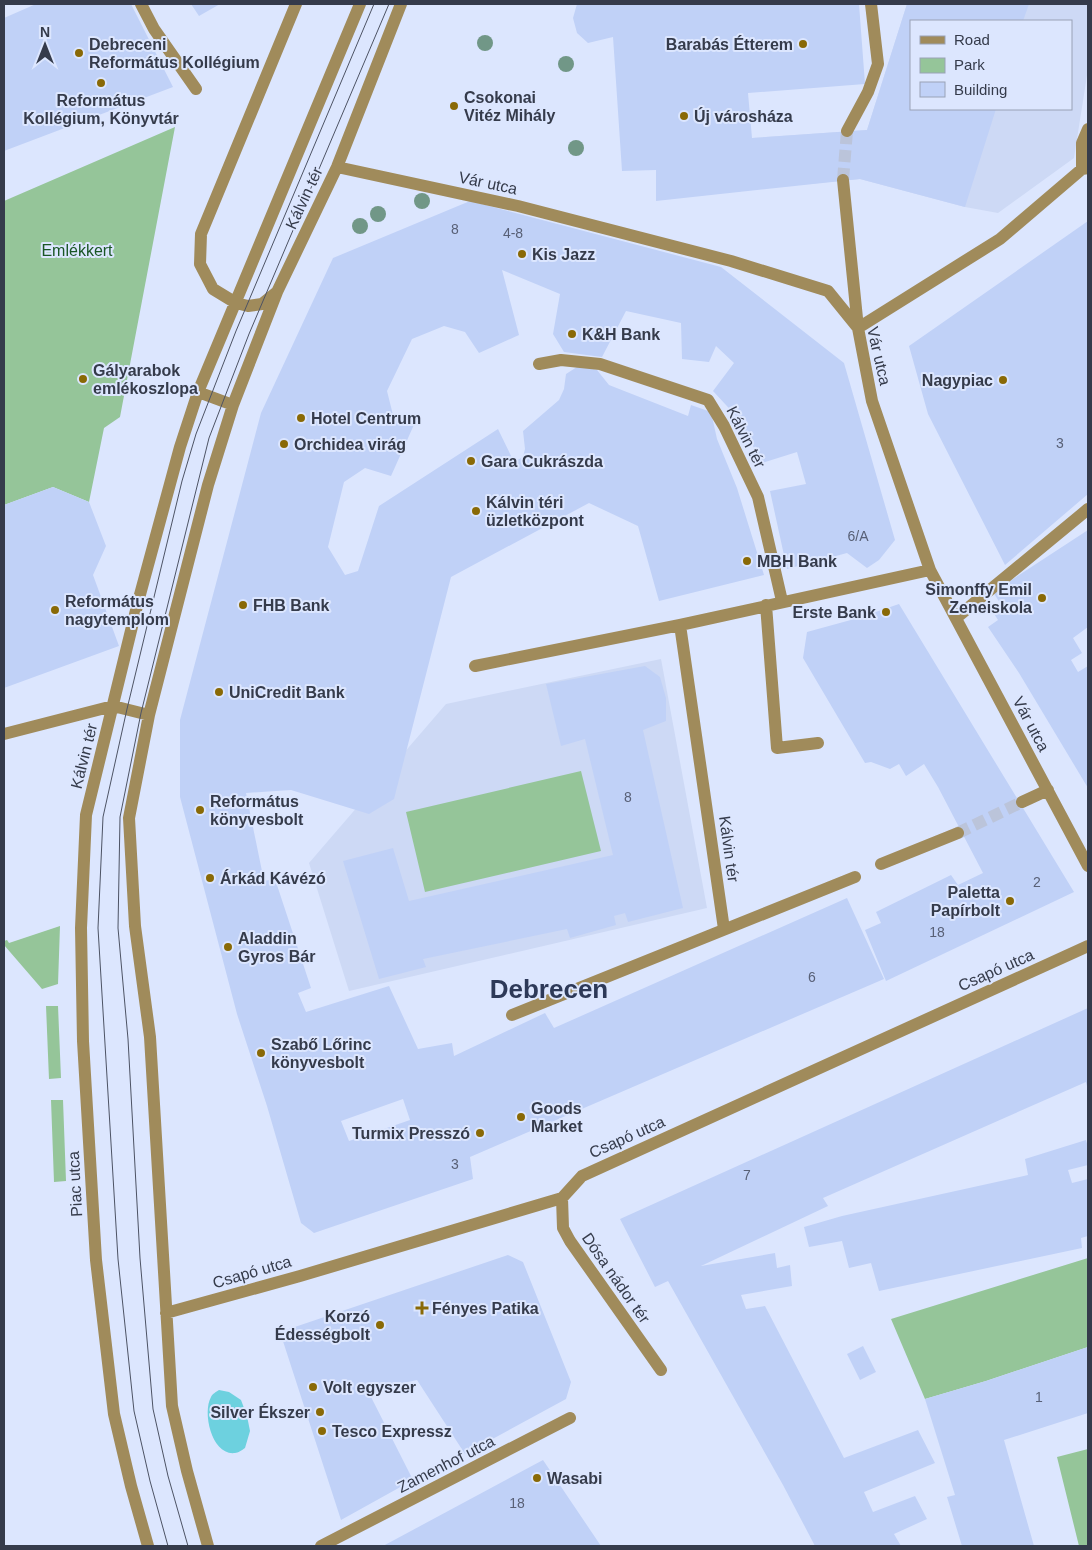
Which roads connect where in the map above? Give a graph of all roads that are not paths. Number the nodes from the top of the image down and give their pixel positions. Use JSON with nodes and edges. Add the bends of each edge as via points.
{"nodes":[{"id":1,"x":141,"y":4,"type":"edge"},
{"id":2,"x":296,"y":4,"type":"edge"},
{"id":3,"x":360,"y":4,"type":"edge"},
{"id":4,"x":401,"y":4,"type":"edge"},
{"id":5,"x":871,"y":4,"type":"edge"},
{"id":6,"x":196,"y":89,"type":"dead end"},
{"id":7,"x":1088,"y":129,"type":"edge"},
{"id":8,"x":847,"y":131,"type":"tunnel mouth"},
{"id":9,"x":337,"y":167,"type":"junction"},
{"id":10,"x":1085,"y":168,"type":"edge"},
{"id":11,"x":843,"y":180,"type":"tunnel mouth"},
{"id":12,"x":278,"y":292,"type":"junction"},
{"id":13,"x":236,"y":303,"type":"junction"},
{"id":14,"x":858,"y":328,"type":"junction"},
{"id":15,"x":539,"y":364,"type":"dead end"},
{"id":16,"x":198,"y":392,"type":"junction"},
{"id":17,"x":234,"y":405,"type":"junction"},
{"id":18,"x":1088,"y":509,"type":"edge"},
{"id":19,"x":930,"y":570,"type":"junction"},
{"id":20,"x":782,"y":601,"type":"junction"},
{"id":21,"x":766,"y":605,"type":"junction"},
{"id":22,"x":956,"y":618,"type":"junction"},
{"id":23,"x":680,"y":625,"type":"junction"},
{"id":24,"x":475,"y":666,"type":"dead end"},
{"id":25,"x":114,"y":706,"type":"junction"},
{"id":26,"x":149,"y":715,"type":"junction"},
{"id":27,"x":4,"y":734,"type":"edge"},
{"id":28,"x":818,"y":743,"type":"dead end"},
{"id":29,"x":1048,"y":790,"type":"junction"},
{"id":30,"x":1022,"y":802,"type":"tunnel mouth"},
{"id":31,"x":86,"y":815,"type":"joint"},
{"id":32,"x":958,"y":833,"type":"tunnel mouth"},
{"id":33,"x":882,"y":864,"type":"dead end"},
{"id":34,"x":1088,"y":866,"type":"edge"},
{"id":35,"x":855,"y":877,"type":"dead end"},
{"id":36,"x":724,"y":930,"type":"junction"},
{"id":37,"x":1088,"y":946,"type":"edge"},
{"id":38,"x":512,"y":1015,"type":"dead end"},
{"id":39,"x":562,"y":1198,"type":"junction"},
{"id":40,"x":166,"y":1313,"type":"junction"},
{"id":41,"x":661,"y":1370,"type":"dead end"},
{"id":42,"x":570,"y":1418,"type":"dead end"},
{"id":43,"x":148,"y":1546,"type":"edge"},
{"id":44,"x":208,"y":1546,"type":"edge"},
{"id":45,"x":321,"y":1546,"type":"edge"}],
"edges":[{"from":1,"to":6,"type":"street","via":[[154,29]]},
{"from":2,"to":13,"type":"street","via":[[200,234],[200,264],[213,289]]},
{"from":3,"to":13,"type":"street","name":"Kálvin tér"},
{"from":4,"to":9,"type":"street","name":"Kálvin tér"},
{"from":5,"to":8,"type":"street","via":[[878,64],[868,92]]},
{"from":7,"to":10,"type":"street","via":[[1082,143]]},
{"from":9,"to":12,"type":"street","name":"Kálvin tér"},
{"from":9,"to":14,"type":"street","name":"Vár utca","via":[[518,206],[731,261],[820,288],[828,291]]},
{"from":10,"to":14,"type":"street","via":[[1000,239]]},
{"from":11,"to":14,"type":"street"},
{"from":12,"to":13,"type":"street","via":[[262,304],[248,306]]},
{"from":12,"to":17,"type":"street","name":"Kálvin tér"},
{"from":13,"to":16,"type":"street","name":"Kálvin tér"},
{"from":14,"to":19,"type":"street","name":"Vár utca","via":[[872,401]]},
{"from":15,"to":20,"type":"street","name":"Kálvin tér","via":[[561,360],[600,364],[708,400],[758,497]]},
{"from":16,"to":17,"type":"street"},
{"from":16,"to":25,"type":"street","name":"Kálvin tér","via":[[138,602]]},
{"from":17,"to":26,"type":"street","name":"Kálvin tér","via":[[208,485]]},
{"from":18,"to":22,"type":"street"},
{"from":19,"to":20,"type":"street"},
{"from":19,"to":22,"type":"street","name":"Vár utca"},
{"from":20,"to":21,"type":"street"},
{"from":21,"to":23,"type":"street"},
{"from":21,"to":28,"type":"street","via":[[777,748]]},
{"from":22,"to":29,"type":"street","name":"Vár utca"},
{"from":23,"to":24,"type":"street"},
{"from":23,"to":36,"type":"street","name":"Kálvin tér"},
{"from":25,"to":26,"type":"street","name":"Kálvin tér"},
{"from":25,"to":27,"type":"street"},
{"from":25,"to":31,"type":"street","name":"Kálvin tér"},
{"from":26,"to":40,"type":"street","name":"Kálvin tér","via":[[129,818],[135,926],[150,1037]]},
{"from":29,"to":30,"type":"street"},
{"from":29,"to":34,"type":"street","name":"Vár utca"},
{"from":31,"to":43,"type":"street","name":"Piac utca","via":[[81,928],[83,1041],[96,1260],[114,1414]]},
{"from":32,"to":33,"type":"street"},
{"from":35,"to":36,"type":"street"},
{"from":36,"to":38,"type":"street"},
{"from":37,"to":39,"type":"street","name":"Csapó utca","via":[[582,1176]]},
{"from":39,"to":40,"type":"street","name":"Csapó utca"},
{"from":39,"to":41,"type":"street","name":"Dósa nádor tér","via":[[562,1228]]},
{"from":40,"to":44,"type":"street","via":[[172,1406]]},
{"from":42,"to":45,"type":"street","name":"Zamenhof utca"}]}
